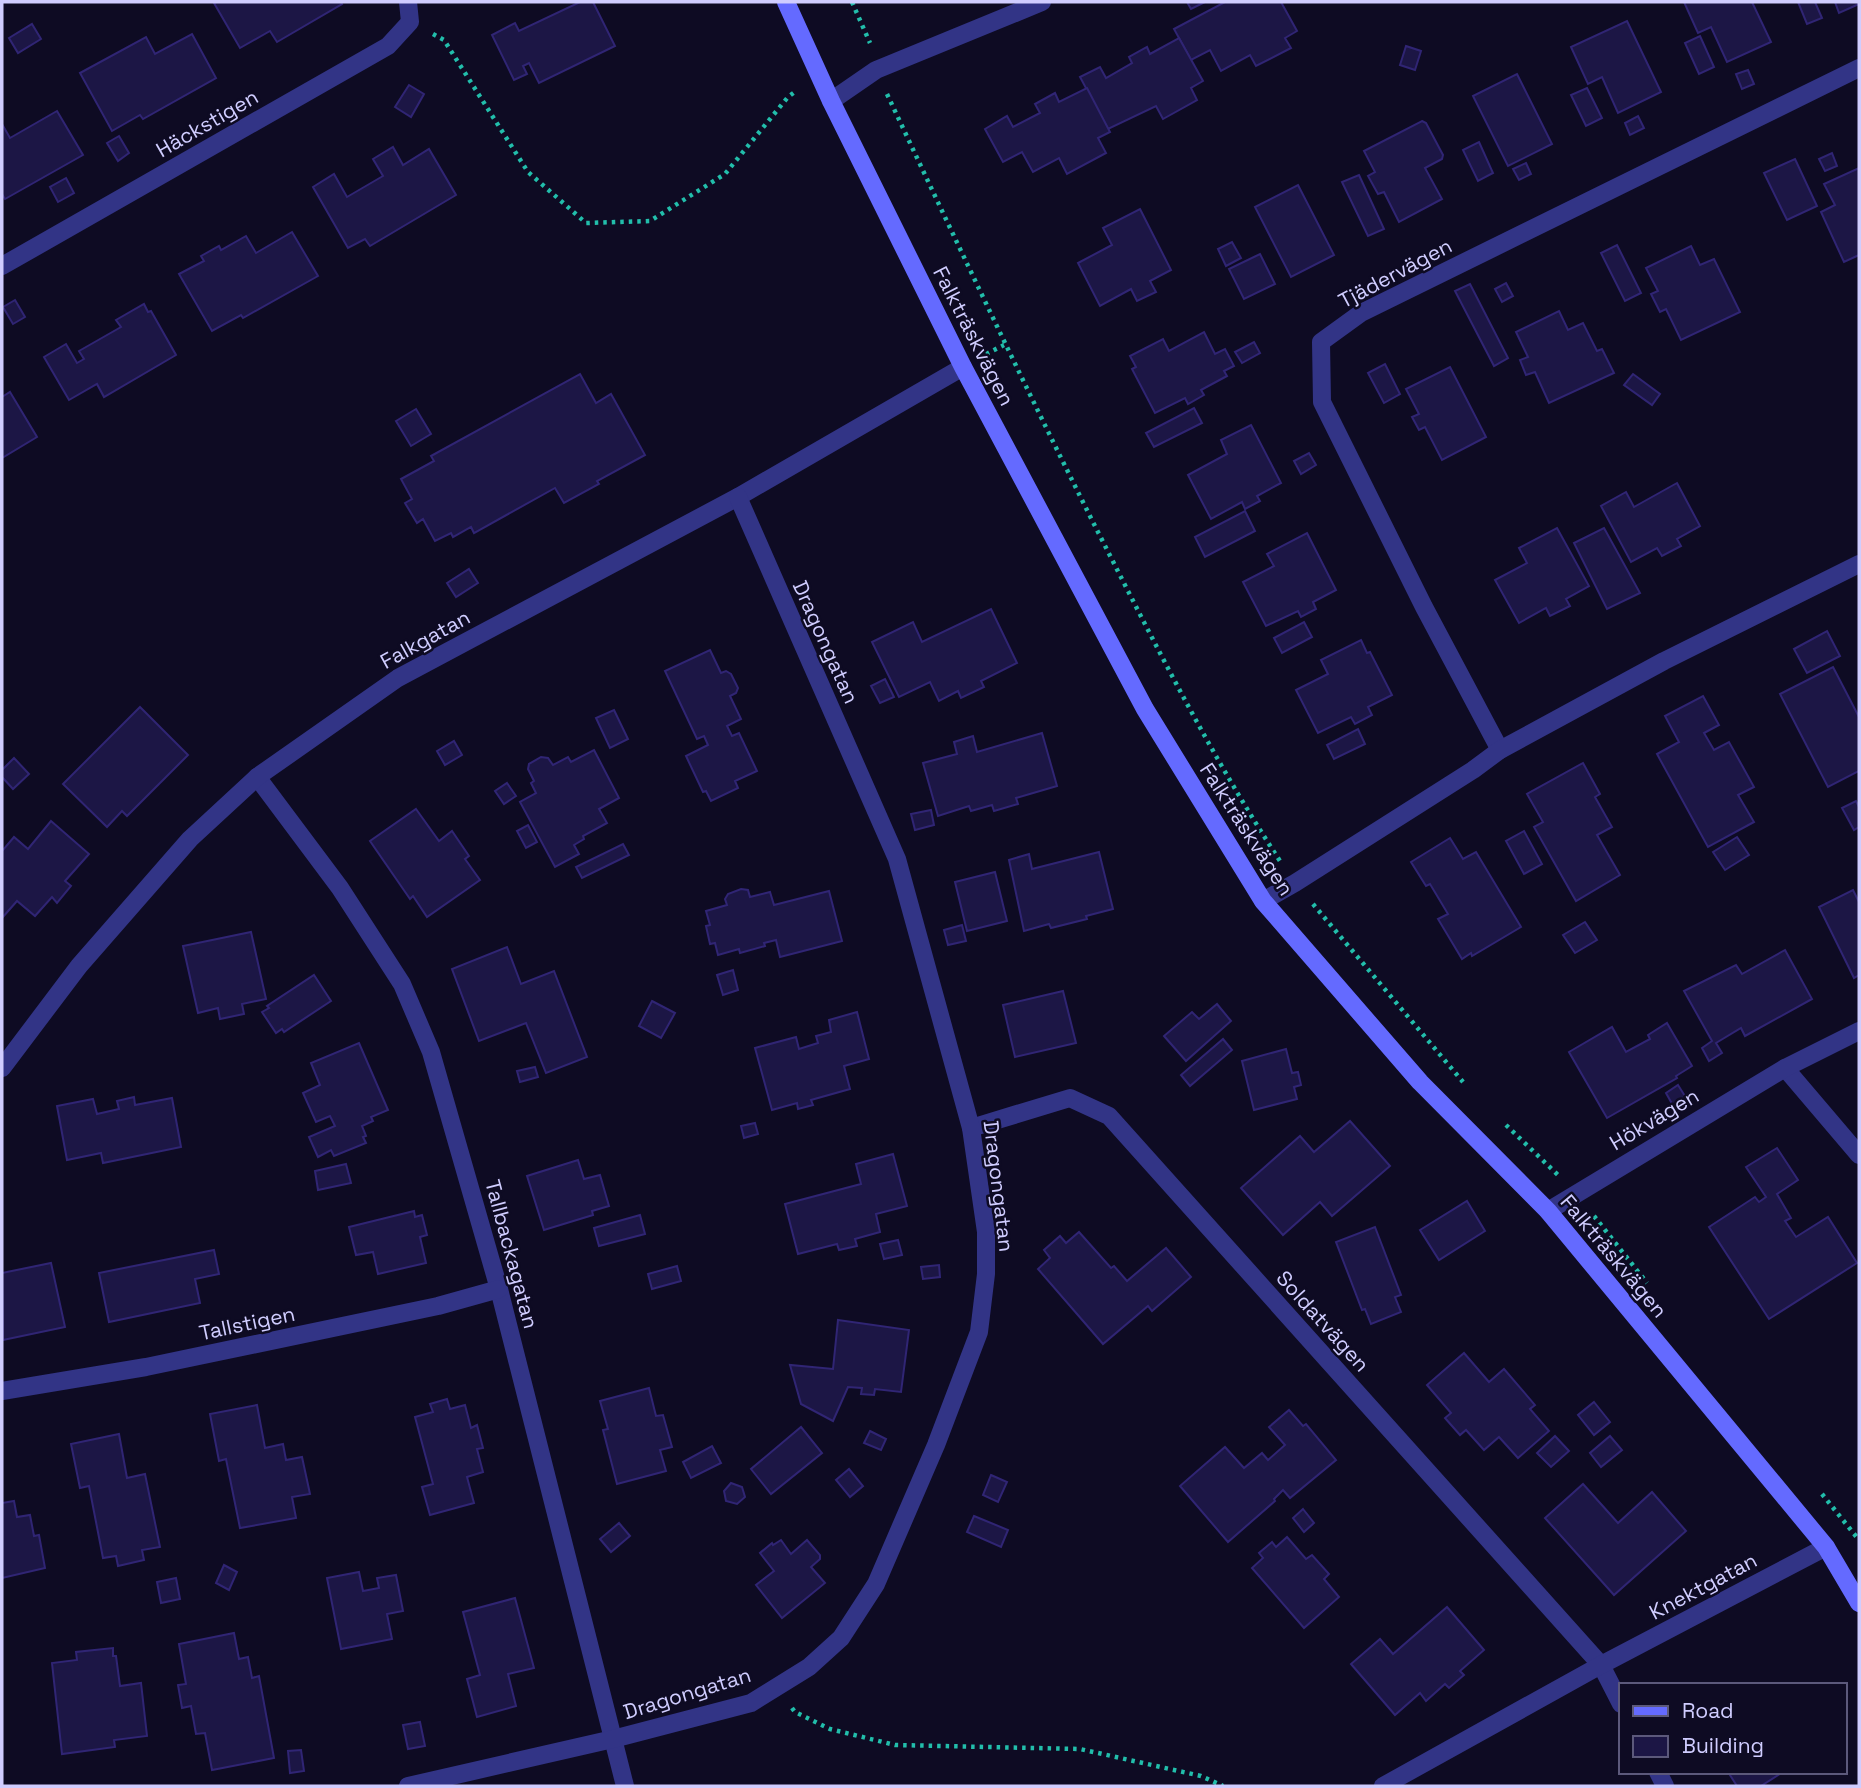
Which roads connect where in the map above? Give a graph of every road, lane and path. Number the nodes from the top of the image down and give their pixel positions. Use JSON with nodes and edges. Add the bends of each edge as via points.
{"nodes":[{"id":1,"x":408,"y":2,"type":"edge"},
{"id":2,"x":786,"y":2,"type":"edge"},
{"id":3,"x":852,"y":2,"type":"edge"},
{"id":4,"x":1042,"y":2,"type":"edge"},
{"id":5,"x":410,"y":22,"type":"junction"},
{"id":6,"x":1859,"y":68,"type":"edge"},
{"id":7,"x":876,"y":70,"type":"junction"},
{"id":8,"x":819,"y":73,"type":"junction"},
{"id":9,"x":831,"y":101,"type":"junction"},
{"id":10,"x":2,"y":266,"type":"edge"},
{"id":11,"x":963,"y":367,"type":"junction"},
{"id":12,"x":737,"y":497,"type":"junction"},
{"id":13,"x":1859,"y":564,"type":"edge"},
{"id":14,"x":1500,"y":750,"type":"junction"},
{"id":15,"x":257,"y":777,"type":"junction"},
{"id":16,"x":1295,"y":883,"type":"junction"},
{"id":17,"x":1263,"y":901,"type":"junction"},
{"id":18,"x":1859,"y":1031,"type":"edge"},
{"id":19,"x":2,"y":1068,"type":"edge"},
{"id":20,"x":1784,"y":1068,"type":"junction"},
{"id":21,"x":1468,"y":1088,"type":"dead end"},
{"id":22,"x":1497,"y":1116,"type":"dead end"},
{"id":23,"x":971,"y":1128,"type":"junction"},
{"id":24,"x":1859,"y":1155,"type":"edge"},
{"id":25,"x":1575,"y":1193,"type":"junction"},
{"id":26,"x":1548,"y":1211,"type":"junction"},
{"id":27,"x":499,"y":1289,"type":"junction"},
{"id":28,"x":1653,"y":1290,"type":"dead end"},
{"id":29,"x":2,"y":1391,"type":"edge"},
{"id":30,"x":1817,"y":1488,"type":"dead end"},
{"id":31,"x":1859,"y":1540,"type":"edge"},
{"id":32,"x":1826,"y":1547,"type":"junction"},
{"id":33,"x":1859,"y":1603,"type":"edge"},
{"id":34,"x":1601,"y":1665,"type":"junction"},
{"id":35,"x":775,"y":1688,"type":"junction"},
{"id":36,"x":1619,"y":1700,"type":"edge"},
{"id":37,"x":613,"y":1739,"type":"junction"},
{"id":38,"x":408,"y":1786,"type":"edge"},
{"id":39,"x":625,"y":1786,"type":"edge"},
{"id":40,"x":1223,"y":1786,"type":"edge"},
{"id":41,"x":1383,"y":1786,"type":"edge"}],
"edges":[{"from":1,"to":5,"type":"street"},
{"from":2,"to":8,"type":"street","name":"Falkträskvägen"},
{"from":3,"to":7,"type":"path","via":[[874,53]]},
{"from":4,"to":7,"type":"street"},
{"from":5,"to":8,"type":"path","via":[[444,40],[528,172],[586,223],[650,221],[725,174],[788,97]]},
{"from":5,"to":10,"type":"street","name":"Häckstigen","via":[[388,46]]},
{"from":6,"to":14,"type":"street","name":"Tjädervägen","via":[[1361,313],[1321,342],[1322,402]]},
{"from":7,"to":9,"type":"street"},
{"from":7,"to":16,"type":"path","via":[[1004,345],[1160,654],[1241,802]]},
{"from":8,"to":9,"type":"street","name":"Falkträskvägen"},
{"from":9,"to":11,"type":"street","name":"Falkträskvägen"},
{"from":11,"to":12,"type":"street","name":"Falkgatan"},
{"from":11,"to":17,"type":"street","name":"Falkträskvägen","via":[[1145,709]]},
{"from":12,"to":15,"type":"street","name":"Falkgatan","via":[[398,678]]},
{"from":12,"to":23,"type":"street","name":"Dragongatan","via":[[897,859]]},
{"from":13,"to":14,"type":"street","via":[[1664,661]]},
{"from":14,"to":16,"type":"street"},
{"from":15,"to":19,"type":"street","name":"Falkgatan","via":[[190,839],[79,967]]},
{"from":15,"to":27,"type":"street","name":"Tallbackagatan","via":[[340,888],[402,984],[430,1052]]},
{"from":16,"to":17,"type":"street"},
{"from":16,"to":21,"type":"path"},
{"from":17,"to":26,"type":"street","name":"Falkträskvägen","via":[[1420,1082]]},
{"from":18,"to":20,"type":"street","name":"Hökvägen"},
{"from":20,"to":24,"type":"street"},
{"from":20,"to":25,"type":"street","name":"Hökvägen"},
{"from":22,"to":25,"type":"path"},
{"from":23,"to":34,"type":"street","name":"Soldatvägen","via":[[1070,1098],[1109,1116]]},
{"from":23,"to":35,"type":"street","name":"Dragongatan","via":[[986,1232],[979,1332],[876,1584],[841,1637],[809,1667]]},
{"from":25,"to":26,"type":"street","name":"Hökvägen"},
{"from":25,"to":28,"type":"path"},
{"from":26,"to":32,"type":"street","name":"Falkträskvägen"},
{"from":27,"to":29,"type":"street","name":"Tallstigen","via":[[146,1367]]},
{"from":27,"to":37,"type":"street","name":"Tallbackagatan"},
{"from":30,"to":31,"type":"path"},
{"from":32,"to":33,"type":"street","name":"Falkträskvägen"},
{"from":32,"to":34,"type":"street","name":"Knektgatan"},
{"from":34,"to":36,"type":"street"},
{"from":34,"to":41,"type":"street","name":"Knektgatan"},
{"from":35,"to":37,"type":"street","name":"Dragongatan","via":[[751,1703]]},
{"from":35,"to":40,"type":"path","via":[[795,1712],[830,1729],[895,1745],[1080,1749],[1201,1776]]},
{"from":37,"to":38,"type":"street","name":"Dragongatan"},
{"from":37,"to":39,"type":"street","name":"Tallbackagatan"}]}
